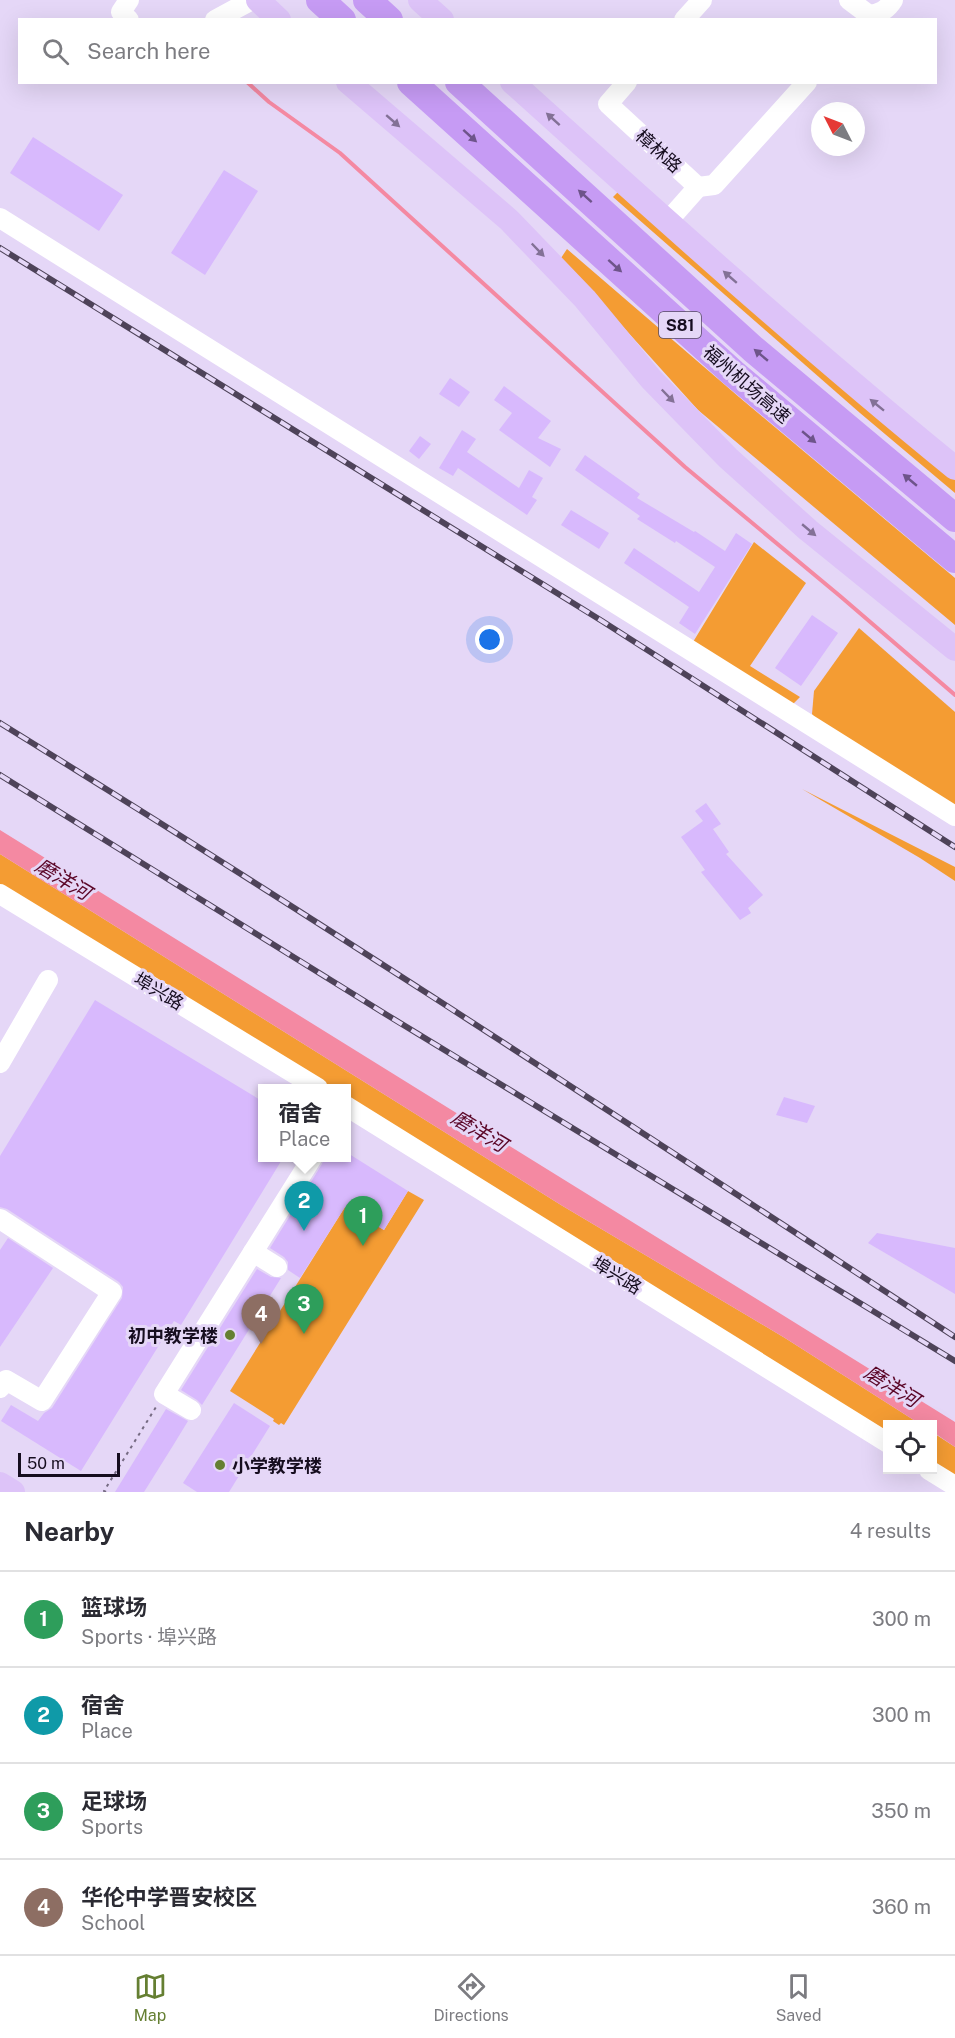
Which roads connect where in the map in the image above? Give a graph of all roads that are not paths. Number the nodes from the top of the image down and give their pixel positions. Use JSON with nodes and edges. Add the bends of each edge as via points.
{"nodes":[{"id":1,"x":129,"y":0,"type":"edge"},
{"id":2,"x":252,"y":0,"type":"edge"},
{"id":3,"x":258,"y":0,"type":"edge"},
{"id":4,"x":320,"y":0,"type":"edge"},
{"id":5,"x":367,"y":0,"type":"edge"},
{"id":6,"x":420,"y":0,"type":"edge"},
{"id":7,"x":702,"y":0,"type":"edge"},
{"id":8,"x":849,"y":0,"type":"edge"},
{"id":9,"x":893,"y":0,"type":"edge"},
{"id":10,"x":867,"y":17,"type":"edge"},
{"id":11,"x":127,"y":18,"type":"edge"},
{"id":12,"x":218,"y":18,"type":"edge"},
{"id":13,"x":277,"y":18,"type":"edge"},
{"id":14,"x":340,"y":18,"type":"edge"},
{"id":15,"x":387,"y":18,"type":"edge"},
{"id":16,"x":440,"y":18,"type":"edge"},
{"id":17,"x":686,"y":18,"type":"edge"},
{"id":18,"x":350,"y":84,"type":"edge"},
{"id":19,"x":413,"y":84,"type":"edge"},
{"id":20,"x":461,"y":84,"type":"edge"},
{"id":21,"x":514,"y":84,"type":"edge"},
{"id":22,"x":625,"y":84,"type":"edge"},
{"id":23,"x":805,"y":84,"type":"edge"},
{"id":24,"x":706,"y":186,"type":"junction"},
{"id":25,"x":0,"y":218,"type":"edge"},
{"id":26,"x":667,"y":222,"type":"junction"},
{"id":27,"x":955,"y":468,"type":"edge"},
{"id":28,"x":955,"y":518,"type":"edge"},
{"id":29,"x":955,"y":559,"type":"edge"},
{"id":30,"x":955,"y":649,"type":"edge"},
{"id":31,"x":955,"y":816,"type":"edge"},
{"id":32,"x":0,"y":894,"type":"edge"},
{"id":33,"x":48,"y":980,"type":"dead end"},
{"id":34,"x":0,"y":1063,"type":"edge"},
{"id":35,"x":310,"y":1084,"type":"edge"},
{"id":36,"x":351,"y":1109,"type":"edge"},
{"id":37,"x":309,"y":1162,"type":"edge"},
{"id":38,"x":0,"y":1219,"type":"edge"},
{"id":39,"x":253,"y":1252,"type":"junction"},
{"id":40,"x":277,"y":1267,"type":"dead end"},
{"id":41,"x":0,"y":1388,"type":"edge"},
{"id":42,"x":191,"y":1410,"type":"dead end"},
{"id":43,"x":883,"y":1440,"type":"edge"},
{"id":44,"x":936,"y":1474,"type":"edge"},
{"id":45,"x":0,"y":1484,"type":"edge"},
{"id":46,"x":955,"y":1486,"type":"edge"},
{"id":47,"x":13,"y":1492,"type":"edge"}],
"edges":[{"from":1,"to":11,"type":"street","via":[[121,12]]},
{"from":2,"to":12,"type":"street"},
{"from":3,"to":13,"type":"main road"},
{"from":4,"to":14,"type":"highway"},
{"from":5,"to":15,"type":"highway"},
{"from":6,"to":16,"type":"main road"},
{"from":7,"to":17,"type":"street"},
{"from":8,"to":10,"type":"street"},
{"from":9,"to":10,"type":"street","via":[[886,9]]},
{"from":18,"to":30,"type":"main road","one_way":true,"via":[[509,220],[585,298],[651,379],[728,458],[808,530]]},
{"from":19,"to":29,"type":"highway","name":"福州机场高速","number":"S81","one_way":true,"via":[[733,373]]},
{"from":28,"to":20,"type":"highway","name":"福州机场高速","number":"S81","one_way":true,"via":[[753,349]]},
{"from":26,"to":21,"type":"main road","one_way":true},
{"from":22,"to":24,"type":"street","name":"樟林路","via":[[608,104]]},
{"from":23,"to":24,"type":"street"},
{"from":24,"to":26,"type":"street","name":"樟林路"},
{"from":25,"to":31,"type":"street"},
{"from":27,"to":26,"type":"main road","one_way":true,"via":[[852,384]]},
{"from":32,"to":35,"type":"street","name":"埠兴路"},
{"from":33,"to":34,"type":"street"},
{"from":36,"to":43,"type":"street","name":"埠兴路"},
{"from":37,"to":39,"type":"street"},
{"from":38,"to":41,"type":"street","via":[[112,1292],[42,1401],[6,1380]]},
{"from":39,"to":40,"type":"street"},
{"from":39,"to":42,"type":"street","via":[[164,1394]]},
{"from":44,"to":46,"type":"street"},
{"from":45,"to":47,"type":"main road"}]}
